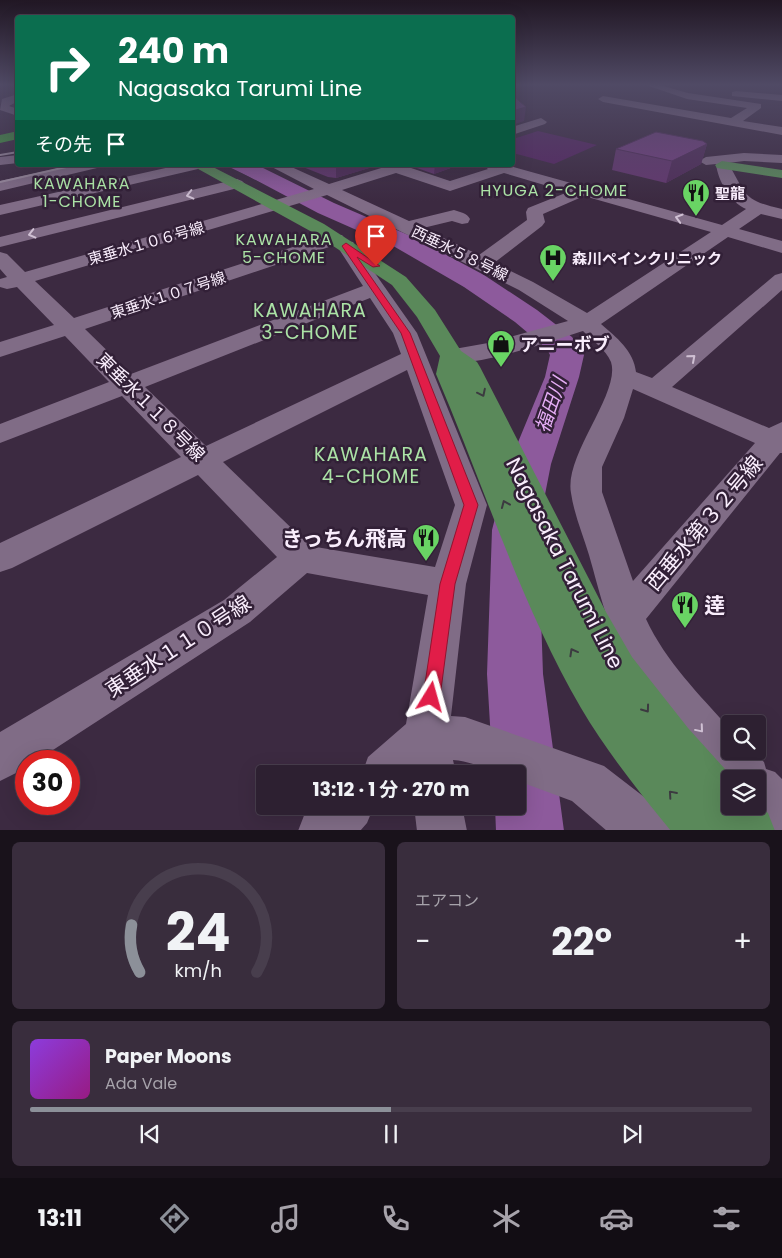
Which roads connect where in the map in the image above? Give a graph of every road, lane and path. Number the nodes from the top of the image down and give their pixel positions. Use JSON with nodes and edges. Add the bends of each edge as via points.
{"nodes":[{"id":1,"x":536,"y":124,"type":"edge"},
{"id":2,"x":747,"y":124,"type":"edge"},
{"id":3,"x":776,"y":128,"type":"edge"},
{"id":4,"x":515,"y":130,"type":"edge"},
{"id":5,"x":15,"y":136,"type":"edge"},
{"id":6,"x":741,"y":136,"type":"dead end"},
{"id":7,"x":0,"y":139,"type":"edge"},
{"id":8,"x":712,"y":144,"type":"dead end"},
{"id":9,"x":15,"y":159,"type":"edge"},
{"id":10,"x":782,"y":159,"type":"edge"},
{"id":11,"x":0,"y":161,"type":"edge"},
{"id":12,"x":722,"y":165,"type":"joint"},
{"id":13,"x":83,"y":167,"type":"edge"},
{"id":14,"x":189,"y":167,"type":"edge"},
{"id":15,"x":202,"y":167,"type":"edge"},
{"id":16,"x":285,"y":167,"type":"edge"},
{"id":17,"x":401,"y":167,"type":"edge"},
{"id":18,"x":496,"y":167,"type":"edge"},
{"id":19,"x":782,"y":174,"type":"edge"},
{"id":20,"x":24,"y":180,"type":"junction"},
{"id":21,"x":237,"y":184,"type":"junction"},
{"id":22,"x":0,"y":186,"type":"edge"},
{"id":23,"x":324,"y":191,"type":"junction"},
{"id":24,"x":582,"y":191,"type":"junction"},
{"id":25,"x":48,"y":199,"type":"junction"},
{"id":26,"x":284,"y":203,"type":"junction"},
{"id":27,"x":426,"y":208,"type":"dead end"},
{"id":28,"x":758,"y":209,"type":"junction"},
{"id":29,"x":0,"y":210,"type":"edge"},
{"id":30,"x":782,"y":214,"type":"edge"},
{"id":31,"x":407,"y":227,"type":"junction"},
{"id":32,"x":726,"y":231,"type":"junction"},
{"id":33,"x":0,"y":242,"type":"edge"},
{"id":34,"x":341,"y":242,"type":"junction"},
{"id":35,"x":782,"y":247,"type":"edge"},
{"id":36,"x":0,"y":258,"type":"edge"},
{"id":37,"x":481,"y":263,"type":"junction"},
{"id":38,"x":782,"y":279,"type":"edge"},
{"id":39,"x":11,"y":282,"type":"edge"},
{"id":40,"x":374,"y":289,"type":"junction"},
{"id":41,"x":582,"y":325,"type":"junction"},
{"id":42,"x":71,"y":328,"type":"junction"},
{"id":43,"x":0,"y":350,"type":"edge"},
{"id":44,"x":452,"y":356,"type":"junction"},
{"id":45,"x":414,"y":357,"type":"junction"},
{"id":46,"x":624,"y":376,"type":"junction"},
{"id":47,"x":128,"y":384,"type":"junction"},
{"id":48,"x":655,"y":390,"type":"junction"},
{"id":49,"x":0,"y":434,"type":"edge"},
{"id":50,"x":779,"y":438,"type":"edge"},
{"id":51,"x":202,"y":459,"type":"junction"},
{"id":52,"x":0,"y":558,"type":"edge"},
{"id":53,"x":300,"y":558,"type":"junction"},
{"id":54,"x":448,"y":584,"type":"junction"},
{"id":55,"x":626,"y":616,"type":"junction"},
{"id":56,"x":607,"y":682,"type":"junction"},
{"id":57,"x":441,"y":749,"type":"edge"},
{"id":58,"x":0,"y":758,"type":"edge"},
{"id":59,"x":405,"y":765,"type":"edge"},
{"id":60,"x":738,"y":770,"type":"edge"},
{"id":61,"x":770,"y":811,"type":"edge"},
{"id":62,"x":340,"y":815,"type":"edge"},
{"id":63,"x":440,"y":815,"type":"edge"},
{"id":64,"x":323,"y":830,"type":"edge"},
{"id":65,"x":442,"y":830,"type":"edge"},
{"id":66,"x":647,"y":830,"type":"edge"},
{"id":67,"x":704,"y":830,"type":"edge"}],
"edges":[{"from":1,"to":4,"type":"street"},
{"from":2,"to":3,"type":"street"},
{"from":3,"to":6,"type":"street"},
{"from":5,"to":7,"type":"highway"},
{"from":8,"to":10,"type":"street","via":[[704,160]]},
{"from":9,"to":11,"type":"street"},
{"from":12,"to":19,"type":"main road"},
{"from":12,"to":28,"type":"street","via":[[739,199]]},
{"from":13,"to":20,"type":"street"},
{"from":14,"to":25,"type":"street"},
{"from":15,"to":21,"type":"main road"},
{"from":16,"to":23,"type":"street","name":"西垂水５８号線"},
{"from":17,"to":18,"type":"street","via":[[450,186]]},
{"from":17,"to":23,"type":"street","name":"東垂水１０６号線"},
{"from":18,"to":24,"type":"street"},
{"from":20,"to":22,"type":"street"},
{"from":20,"to":25,"type":"street"},
{"from":21,"to":26,"type":"main road"},
{"from":21,"to":33,"type":"street","one_way":true},
{"from":23,"to":26,"type":"street","name":"東垂水１０６号線"},
{"from":23,"to":31,"type":"street","name":"西垂水５８号線"},
{"from":32,"to":24,"type":"street","one_way":true},
{"from":24,"to":37,"type":"street","via":[[534,212],[536,222]]},
{"from":25,"to":29,"type":"street"},
{"from":26,"to":34,"type":"main road"},
{"from":26,"to":39,"type":"street","name":"東垂水１０６号線"},
{"from":27,"to":31,"type":"street","via":[[454,218]]},
{"from":28,"to":30,"type":"street"},
{"from":28,"to":32,"type":"street"},
{"from":31,"to":37,"type":"street","name":"西垂水５８号線"},
{"from":32,"to":35,"type":"street"},
{"from":32,"to":41,"type":"street"},
{"from":34,"to":40,"type":"street"},
{"from":34,"to":42,"type":"street","name":"東垂水１０７号線"},
{"from":34,"to":44,"type":"main road","via":[[399,281],[427,315]]},
{"from":36,"to":39,"type":"street","name":"東垂水１１８号線"},
{"from":37,"to":41,"type":"street","name":"西垂水５８号線","via":[[526,286]]},
{"from":48,"to":38,"type":"street","one_way":true},
{"from":39,"to":42,"type":"street","name":"東垂水１１８号線"},
{"from":40,"to":45,"type":"street","via":[[406,333]]},
{"from":40,"to":47,"type":"street"},
{"from":41,"to":44,"type":"street","via":[[490,350]]},
{"from":41,"to":46,"type":"street","name":"西垂水５８号線","via":[[612,346],[623,362]]},
{"from":42,"to":43,"type":"street","name":"東垂水１０７号線"},
{"from":42,"to":47,"type":"street","name":"東垂水１１８号線"},
{"from":44,"to":56,"type":"main road","name":"Nagasaka Tarumi Line","via":[[449,374],[492,444],[562,632]]},
{"from":45,"to":51,"type":"street"},
{"from":45,"to":54,"type":"street","via":[[471,505]]},
{"from":46,"to":48,"type":"street"},
{"from":46,"to":55,"type":"street","via":[[610,418],[587,467],[586,492]]},
{"from":47,"to":49,"type":"street"},
{"from":47,"to":51,"type":"street","name":"東垂水１１８号線"},
{"from":48,"to":50,"type":"street"},
{"from":50,"to":55,"type":"street","name":"西垂水第３２号線"},
{"from":51,"to":52,"type":"street"},
{"from":51,"to":53,"type":"street","name":"東垂水１１８号線"},
{"from":53,"to":54,"type":"street"},
{"from":53,"to":58,"type":"street","name":"東垂水１１０号線","via":[[237,611]]},
{"from":54,"to":57,"type":"street"},
{"from":55,"to":60,"type":"street","one_way":true,"via":[[642,655],[662,683]]},
{"from":56,"to":61,"type":"main road","name":"Nagasaka Tarumi Line","one_way":true,"via":[[672,744],[731,812]]},
{"from":67,"to":56,"type":"main road","name":"Nagasaka Tarumi Line","one_way":true,"via":[[645,762]]},
{"from":57,"to":59,"type":"street"},
{"from":57,"to":66,"type":"street","via":[[587,783]]},
{"from":62,"to":64,"type":"street"},
{"from":63,"to":65,"type":"street"}]}
